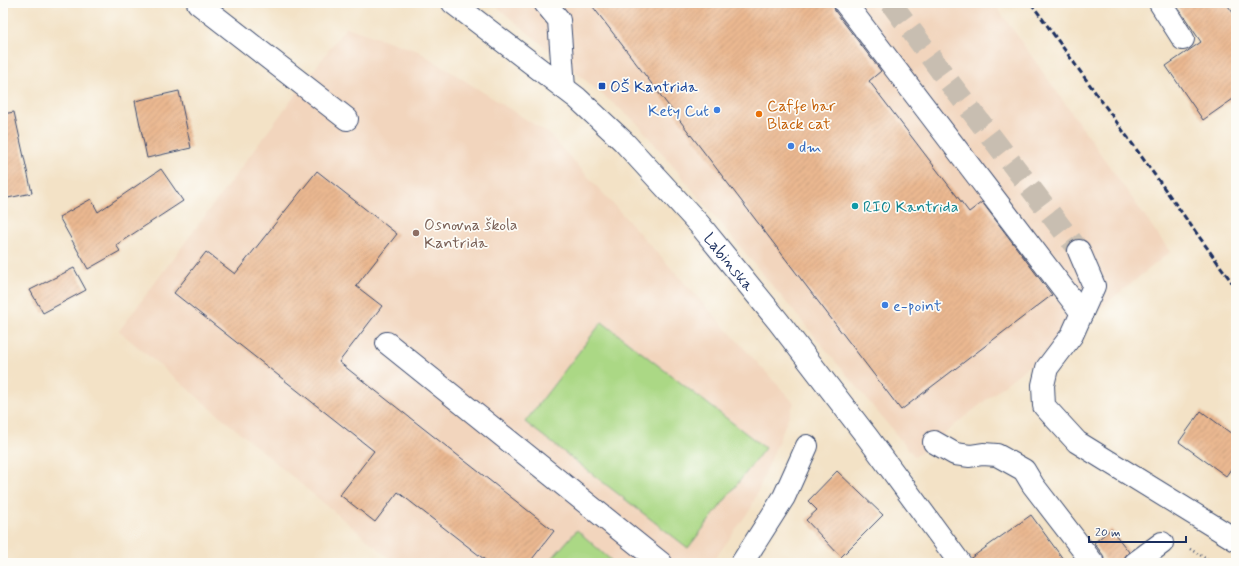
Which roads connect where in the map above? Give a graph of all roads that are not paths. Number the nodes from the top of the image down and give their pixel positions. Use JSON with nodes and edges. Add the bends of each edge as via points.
{"nodes":[{"id":1,"x":198,"y":3,"type":"edge"},
{"id":2,"x":453,"y":3,"type":"edge"},
{"id":3,"x":545,"y":3,"type":"edge"},
{"id":4,"x":845,"y":3,"type":"edge"},
{"id":5,"x":1160,"y":3,"type":"edge"},
{"id":6,"x":1183,"y":39,"type":"dead end"},
{"id":7,"x":564,"y":88,"type":"junction"},
{"id":8,"x":347,"y":119,"type":"dead end"},
{"id":9,"x":1079,"y":251,"type":"tunnel mouth"},
{"id":10,"x":1082,"y":313,"type":"junction"},
{"id":11,"x":387,"y":343,"type":"dead end"},
{"id":12,"x":934,"y":442,"type":"dead end"},
{"id":13,"x":807,"y":446,"type":"dead end"},
{"id":14,"x":1236,"y":540,"type":"edge"},
{"id":15,"x":1162,"y":543,"type":"dead end"},
{"id":16,"x":661,"y":563,"type":"edge"},
{"id":17,"x":742,"y":563,"type":"edge"},
{"id":18,"x":960,"y":563,"type":"edge"},
{"id":19,"x":1093,"y":563,"type":"edge"},
{"id":20,"x":1135,"y":563,"type":"edge"}],
"edges":[{"from":1,"to":8,"type":"street"},
{"from":2,"to":7,"type":"street","name":"Labinska"},
{"from":3,"to":7,"type":"street","via":[[559,20]]},
{"from":4,"to":10,"type":"street"},
{"from":5,"to":6,"type":"street"},
{"from":7,"to":18,"type":"street","name":"Labinska","via":[[624,141],[699,224],[778,321]]},
{"from":9,"to":10,"type":"street","via":[[1094,286]]},
{"from":10,"to":14,"type":"street","via":[[1072,335],[1047,368],[1043,385],[1044,406],[1077,442]]},
{"from":11,"to":16,"type":"street"},
{"from":12,"to":19,"type":"street","via":[[955,454],[997,455],[1024,470]]},
{"from":13,"to":17,"type":"street","via":[[784,498]]},
{"from":15,"to":20,"type":"street"}]}
